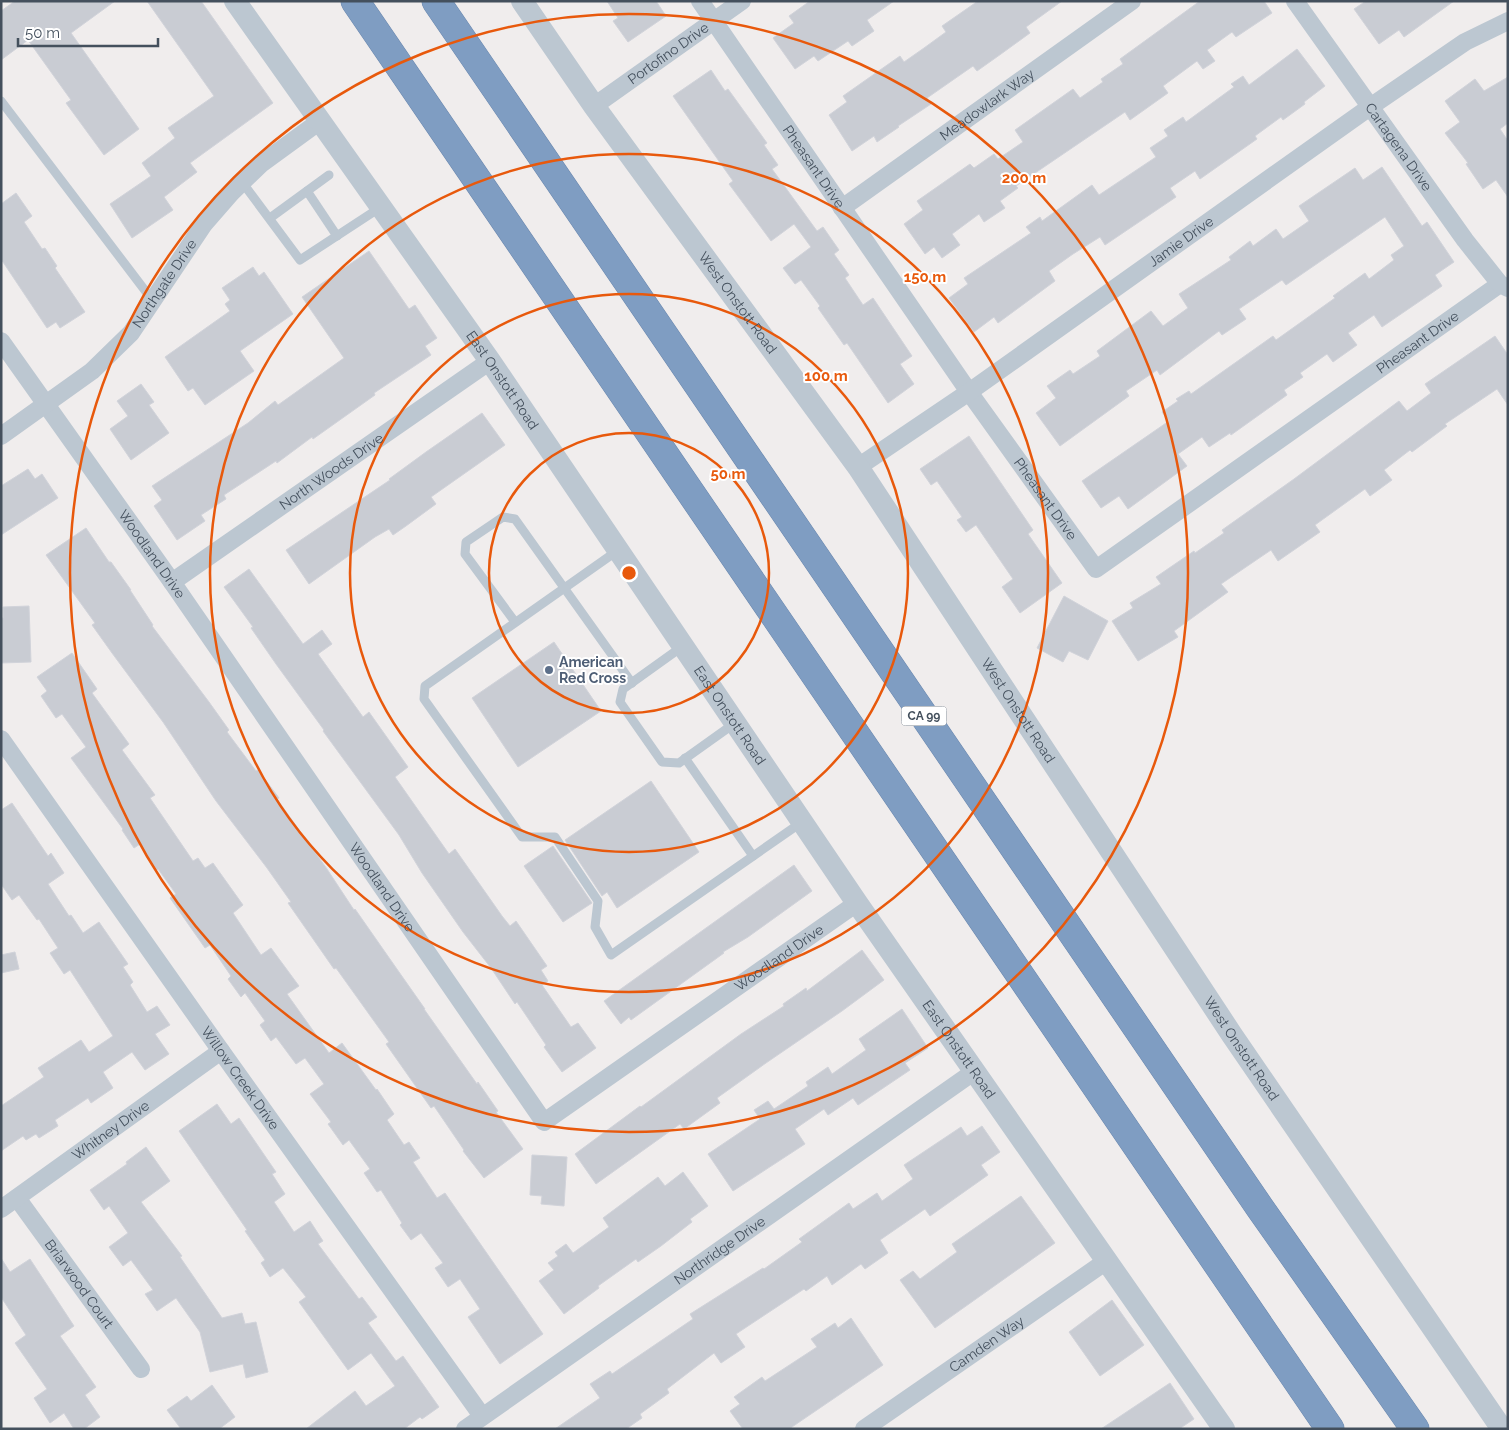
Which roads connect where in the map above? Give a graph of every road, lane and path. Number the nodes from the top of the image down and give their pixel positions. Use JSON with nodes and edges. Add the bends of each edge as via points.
{"nodes":[{"id":1,"x":235,"y":1,"type":"edge"},
{"id":2,"x":355,"y":1,"type":"edge"},
{"id":3,"x":436,"y":1,"type":"edge"},
{"id":4,"x":522,"y":1,"type":"edge"},
{"id":5,"x":700,"y":1,"type":"edge"},
{"id":6,"x":742,"y":1,"type":"edge"},
{"id":7,"x":1132,"y":1,"type":"edge"},
{"id":8,"x":1295,"y":1,"type":"edge"},
{"id":9,"x":714,"y":21,"type":"junction"},
{"id":10,"x":1508,"y":21,"type":"edge"},
{"id":11,"x":1,"y":101,"type":"edge"},
{"id":12,"x":594,"y":106,"type":"junction"},
{"id":13,"x":1370,"y":107,"type":"junction"},
{"id":14,"x":320,"y":121,"type":"junction"},
{"id":15,"x":329,"y":175,"type":"dead end"},
{"id":16,"x":242,"y":182,"type":"junction"},
{"id":17,"x":307,"y":191,"type":"junction"},
{"id":18,"x":381,"y":207,"type":"junction"},
{"id":19,"x":842,"y":208,"type":"junction"},
{"id":20,"x":270,"y":218,"type":"junction"},
{"id":21,"x":336,"y":236,"type":"junction"},
{"id":22,"x":1504,"y":286,"type":"edge"},
{"id":23,"x":152,"y":301,"type":"junction"},
{"id":24,"x":1,"y":341,"type":"edge"},
{"id":25,"x":490,"y":360,"type":"junction"},
{"id":26,"x":969,"y":392,"type":"junction"},
{"id":27,"x":46,"y":404,"type":"junction"},
{"id":28,"x":1,"y":436,"type":"edge"},
{"id":29,"x":858,"y":467,"type":"junction"},
{"id":30,"x":618,"y":550,"type":"junction"},
{"id":31,"x":172,"y":582,"type":"junction"},
{"id":32,"x":564,"y":588,"type":"junction"},
{"id":33,"x":515,"y":622,"type":"junction"},
{"id":34,"x":684,"y":646,"type":"junction"},
{"id":35,"x":632,"y":683,"type":"junction"},
{"id":36,"x":735,"y":723,"type":"junction"},
{"id":37,"x":1,"y":739,"type":"edge"},
{"id":38,"x":685,"y":758,"type":"junction"},
{"id":39,"x":802,"y":822,"type":"junction"},
{"id":40,"x":753,"y":856,"type":"junction"},
{"id":41,"x":857,"y":903,"type":"junction"},
{"id":42,"x":221,"y":1051,"type":"junction"},
{"id":43,"x":975,"y":1071,"type":"junction"},
{"id":44,"x":17,"y":1198,"type":"junction"},
{"id":45,"x":1,"y":1209,"type":"edge"},
{"id":46,"x":1108,"y":1260,"type":"junction"},
{"id":47,"x":141,"y":1370,"type":"dead end"},
{"id":48,"x":482,"y":1416,"type":"junction"},
{"id":49,"x":464,"y":1429,"type":"edge"},
{"id":50,"x":864,"y":1429,"type":"edge"},
{"id":51,"x":1224,"y":1429,"type":"edge"},
{"id":52,"x":1330,"y":1429,"type":"edge"},
{"id":53,"x":1415,"y":1429,"type":"edge"},
{"id":54,"x":1502,"y":1429,"type":"edge"}],
"edges":[{"from":1,"to":14,"type":"street","name":"East Onstott Road"},
{"from":2,"to":52,"type":"highway"},
{"from":3,"to":53,"type":"highway","number":"CA 99","via":[[1260,1208]]},
{"from":4,"to":12,"type":"street","name":"West Onstott Road"},
{"from":5,"to":9,"type":"street","name":"Pheasant Drive"},
{"from":6,"to":9,"type":"street","name":"Portofino Drive"},
{"from":7,"to":19,"type":"street","name":"Meadowlark Way"},
{"from":8,"to":13,"type":"street","name":"Cartagena Drive"},
{"from":9,"to":12,"type":"street","name":"Portofino Drive"},
{"from":9,"to":19,"type":"street","name":"Pheasant Drive"},
{"from":10,"to":13,"type":"street","name":"Jamie Drive","via":[[1465,42]]},
{"from":11,"to":23,"type":"lane"},
{"from":12,"to":29,"type":"street","name":"West Onstott Road"},
{"from":13,"to":22,"type":"street","name":"Cartagena Drive","via":[[1465,240]]},
{"from":13,"to":26,"type":"street","name":"Jamie Drive"},
{"from":14,"to":16,"type":"street","name":"Northgate Drive"},
{"from":14,"to":18,"type":"street","name":"East Onstott Road"},
{"from":15,"to":17,"type":"lane"},
{"from":16,"to":20,"type":"lane"},
{"from":16,"to":23,"type":"street","name":"Northgate Drive","via":[[204,224]]},
{"from":17,"to":20,"type":"lane"},
{"from":17,"to":21,"type":"lane"},
{"from":18,"to":21,"type":"lane"},
{"from":18,"to":25,"type":"street","name":"East Onstott Road"},
{"from":19,"to":26,"type":"street","name":"Pheasant Drive"},
{"from":20,"to":21,"type":"lane","via":[[300,260]]},
{"from":22,"to":26,"type":"street","name":"Pheasant Drive","via":[[1096,570]]},
{"from":23,"to":27,"type":"street","name":"Northgate Drive","via":[[131,333],[92,371]]},
{"from":24,"to":27,"type":"street","name":"Woodland Drive"},
{"from":25,"to":30,"type":"street","name":"East Onstott Road"},
{"from":25,"to":31,"type":"street","name":"North Woods Drive"},
{"from":26,"to":29,"type":"street","name":"Jamie Drive"},
{"from":27,"to":28,"type":"street","name":"Northgate Drive"},
{"from":27,"to":31,"type":"street","name":"Woodland Drive"},
{"from":29,"to":54,"type":"street","name":"West Onstott Road","via":[[1232,1035]]},
{"from":30,"to":32,"type":"lane"},
{"from":30,"to":34,"type":"street","name":"East Onstott Road"},
{"from":31,"to":41,"type":"street","name":"Woodland Drive","via":[[544,1122]]},
{"from":32,"to":33,"type":"lane"},
{"from":32,"to":33,"type":"lane","via":[[515,519],[503,517],[466,542],[465,554]]},
{"from":32,"to":35,"type":"lane"},
{"from":33,"to":40,"type":"lane","via":[[425,686],[424,699],[522,837],[554,837],[598,900],[595,927],[611,955]]},
{"from":34,"to":35,"type":"lane"},
{"from":34,"to":36,"type":"street","name":"East Onstott Road"},
{"from":35,"to":38,"type":"lane","via":[[623,689],[620,702],[625,710],[662,762],[679,763]]},
{"from":36,"to":38,"type":"lane"},
{"from":36,"to":39,"type":"street","name":"East Onstott Road"},
{"from":37,"to":42,"type":"street","name":"Willow Creek Drive"},
{"from":38,"to":40,"type":"lane"},
{"from":39,"to":40,"type":"lane"},
{"from":39,"to":41,"type":"street","name":"East Onstott Road"},
{"from":41,"to":43,"type":"street","name":"East Onstott Road"},
{"from":42,"to":44,"type":"street","name":"Whitney Drive"},
{"from":42,"to":48,"type":"street","name":"Willow Creek Drive"},
{"from":43,"to":46,"type":"street","name":"East Onstott Road"},
{"from":43,"to":48,"type":"street","name":"Northridge Drive"},
{"from":44,"to":45,"type":"street","name":"Whitney Drive"},
{"from":44,"to":47,"type":"street","name":"Briarwood Court"},
{"from":46,"to":50,"type":"street","name":"Camden Way"},
{"from":46,"to":51,"type":"street","name":"East Onstott Road"},
{"from":48,"to":49,"type":"street","name":"Northridge Drive"}]}
